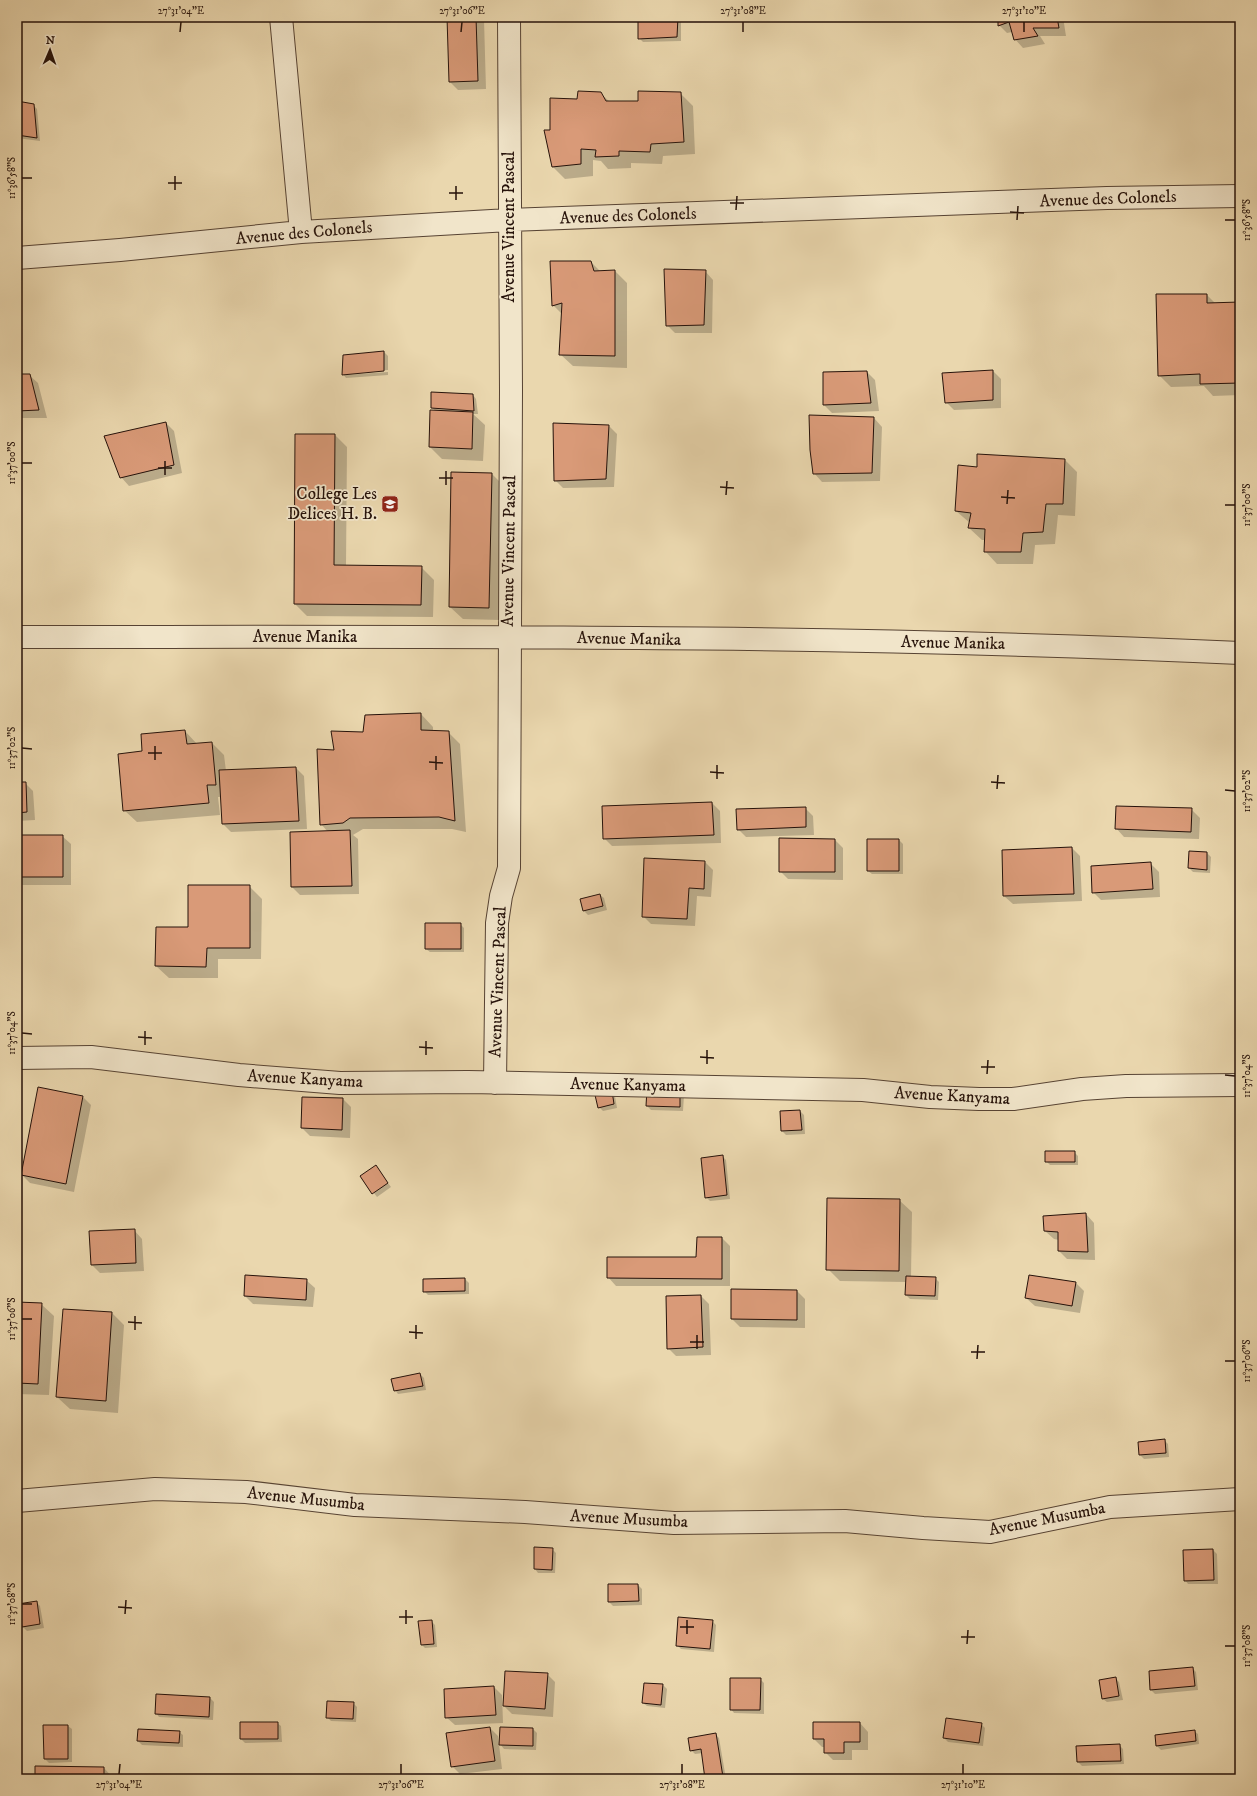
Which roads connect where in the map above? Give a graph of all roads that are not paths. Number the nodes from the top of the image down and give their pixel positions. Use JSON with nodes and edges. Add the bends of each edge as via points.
{"nodes":[{"id":1,"x":281,"y":17,"type":"edge"},
{"id":2,"x":508,"y":17,"type":"edge"},
{"id":3,"x":1240,"y":196,"type":"edge"},
{"id":4,"x":509,"y":220,"type":"junction"},
{"id":5,"x":302,"y":232,"type":"junction"},
{"id":6,"x":17,"y":258,"type":"edge"},
{"id":7,"x":17,"y":637,"type":"edge"},
{"id":8,"x":508,"y":637,"type":"junction"},
{"id":9,"x":1240,"y":653,"type":"edge"},
{"id":10,"x":17,"y":1058,"type":"edge"},
{"id":11,"x":495,"y":1083,"type":"junction"},
{"id":12,"x":1240,"y":1085,"type":"edge"},
{"id":13,"x":1240,"y":1499,"type":"edge"},
{"id":14,"x":17,"y":1501,"type":"edge"}],
"edges":[{"from":1,"to":5,"type":"street"},
{"from":2,"to":4,"type":"street","name":"Avenue Vincent Pascal"},
{"from":3,"to":4,"type":"street","name":"Avenue des Colonels","via":[[1107,198]]},
{"from":4,"to":5,"type":"street","name":"Avenue des Colonels"},
{"from":4,"to":8,"type":"street","name":"Avenue Vincent Pascal","via":[[511,390]]},
{"from":5,"to":6,"type":"street","name":"Avenue des Colonels"},
{"from":7,"to":8,"type":"street","name":"Avenue Manika"},
{"from":8,"to":9,"type":"street","name":"Avenue Manika","via":[[1067,645]]},
{"from":8,"to":11,"type":"street","name":"Avenue Vincent Pascal","via":[[508,868],[498,923]]},
{"from":10,"to":11,"type":"street","name":"Avenue Kanyama","via":[[91,1057],[239,1075],[340,1083]]},
{"from":11,"to":12,"type":"street","name":"Avenue Kanyama","via":[[863,1090],[930,1097],[999,1099],[1126,1086]]},
{"from":13,"to":14,"type":"street","name":"Avenue Musumba","via":[[1110,1507],[990,1532],[845,1521],[674,1523],[525,1512],[355,1505],[238,1492],[155,1489]]}]}
